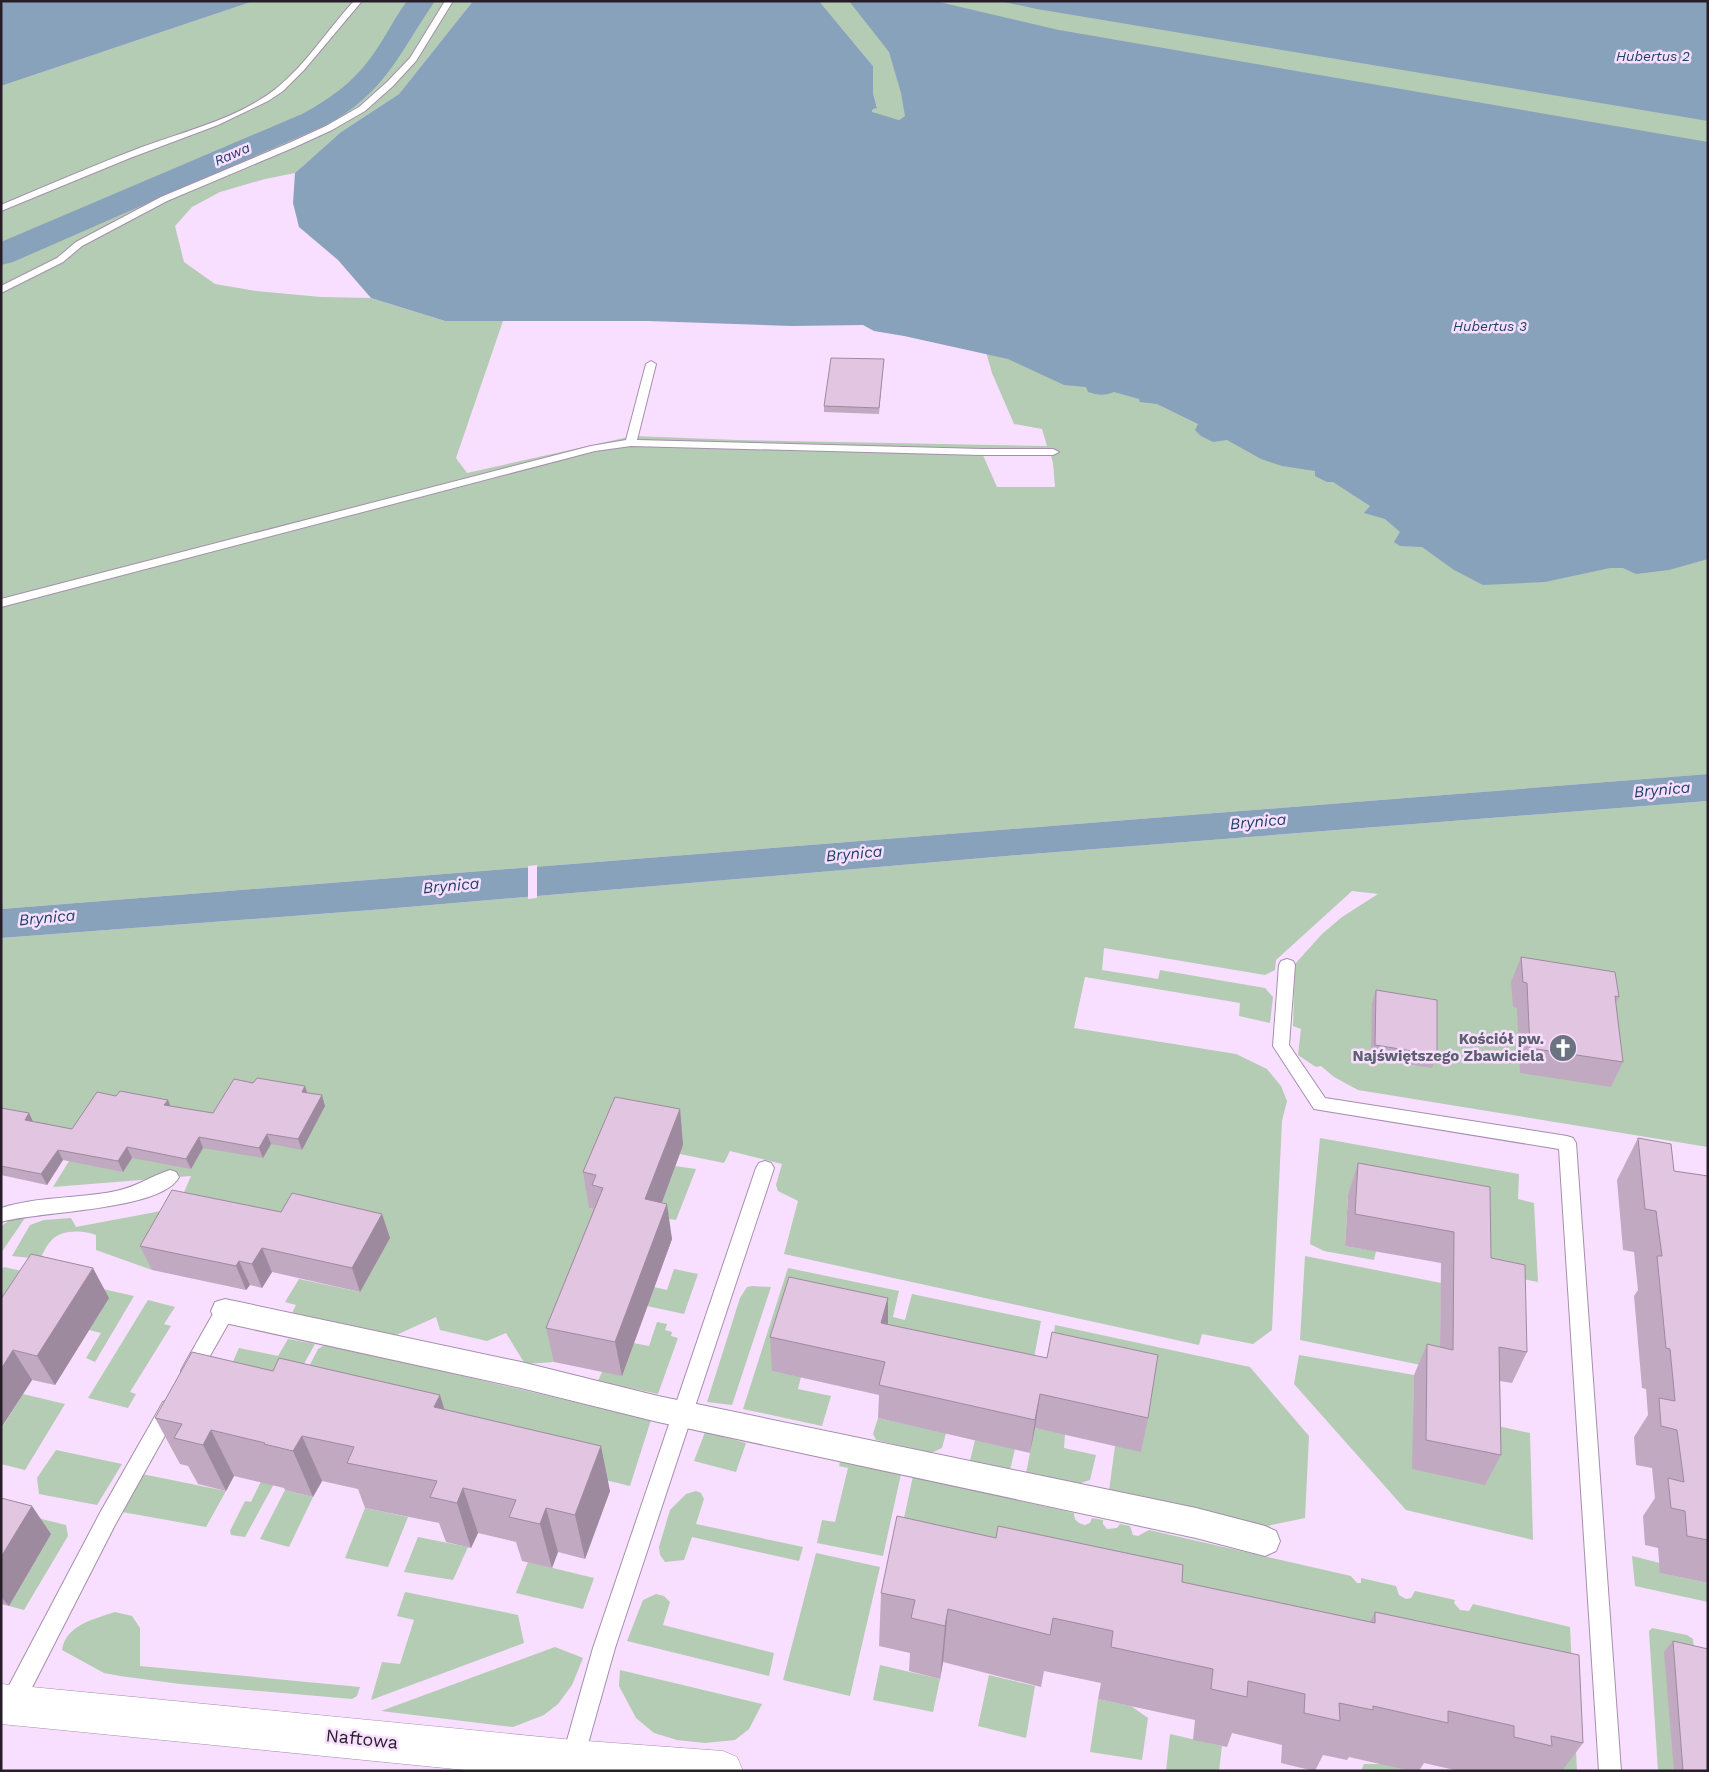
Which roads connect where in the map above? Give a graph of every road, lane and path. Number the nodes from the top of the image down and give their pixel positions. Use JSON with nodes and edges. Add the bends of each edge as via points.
{"nodes":[{"id":1,"x":358,"y":1,"type":"edge"},
{"id":2,"x":449,"y":1,"type":"edge"},
{"id":3,"x":1,"y":208,"type":"edge"},
{"id":4,"x":1,"y":290,"type":"edge"},
{"id":5,"x":651,"y":364,"type":"dead end"},
{"id":6,"x":632,"y":443,"type":"junction"},
{"id":7,"x":1053,"y":452,"type":"dead end"},
{"id":8,"x":1,"y":603,"type":"edge"},
{"id":9,"x":1287,"y":965,"type":"dead end"},
{"id":10,"x":765,"y":1168,"type":"dead end"},
{"id":11,"x":170,"y":1177,"type":"dead end"},
{"id":12,"x":1,"y":1215,"type":"edge"},
{"id":13,"x":225,"y":1311,"type":"joint"},
{"id":14,"x":683,"y":1414,"type":"junction"},
{"id":15,"x":1265,"y":1541,"type":"dead end"},
{"id":16,"x":6,"y":1704,"type":"edge"},
{"id":17,"x":573,"y":1760,"type":"junction"},
{"id":18,"x":723,"y":1771,"type":"edge"},
{"id":19,"x":1610,"y":1771,"type":"edge"}],
"edges":[{"from":1,"to":3,"type":"lane","via":[[297,73],[279,90],[254,105]]},
{"from":2,"to":4,"type":"lane","via":[[412,58],[362,109],[292,145],[164,199],[79,244],[60,260]]},
{"from":5,"to":6,"type":"lane"},
{"from":6,"to":7,"type":"lane"},
{"from":6,"to":8,"type":"lane","via":[[595,448]]},
{"from":9,"to":19,"type":"lane","via":[[1281,1046],[1320,1104],[1567,1143]]},
{"from":10,"to":14,"type":"lane"},
{"from":11,"to":12,"type":"lane","via":[[149,1190],[124,1197],[17,1210]]},
{"from":13,"to":14,"type":"street","via":[[521,1375]]},
{"from":13,"to":16,"type":"lane"},
{"from":14,"to":15,"type":"street","via":[[1196,1523]]},
{"from":14,"to":17,"type":"lane","via":[[604,1648]]},
{"from":16,"to":17,"type":"street","name":"Naftowa"},
{"from":17,"to":18,"type":"street","name":"Naftowa"}]}
